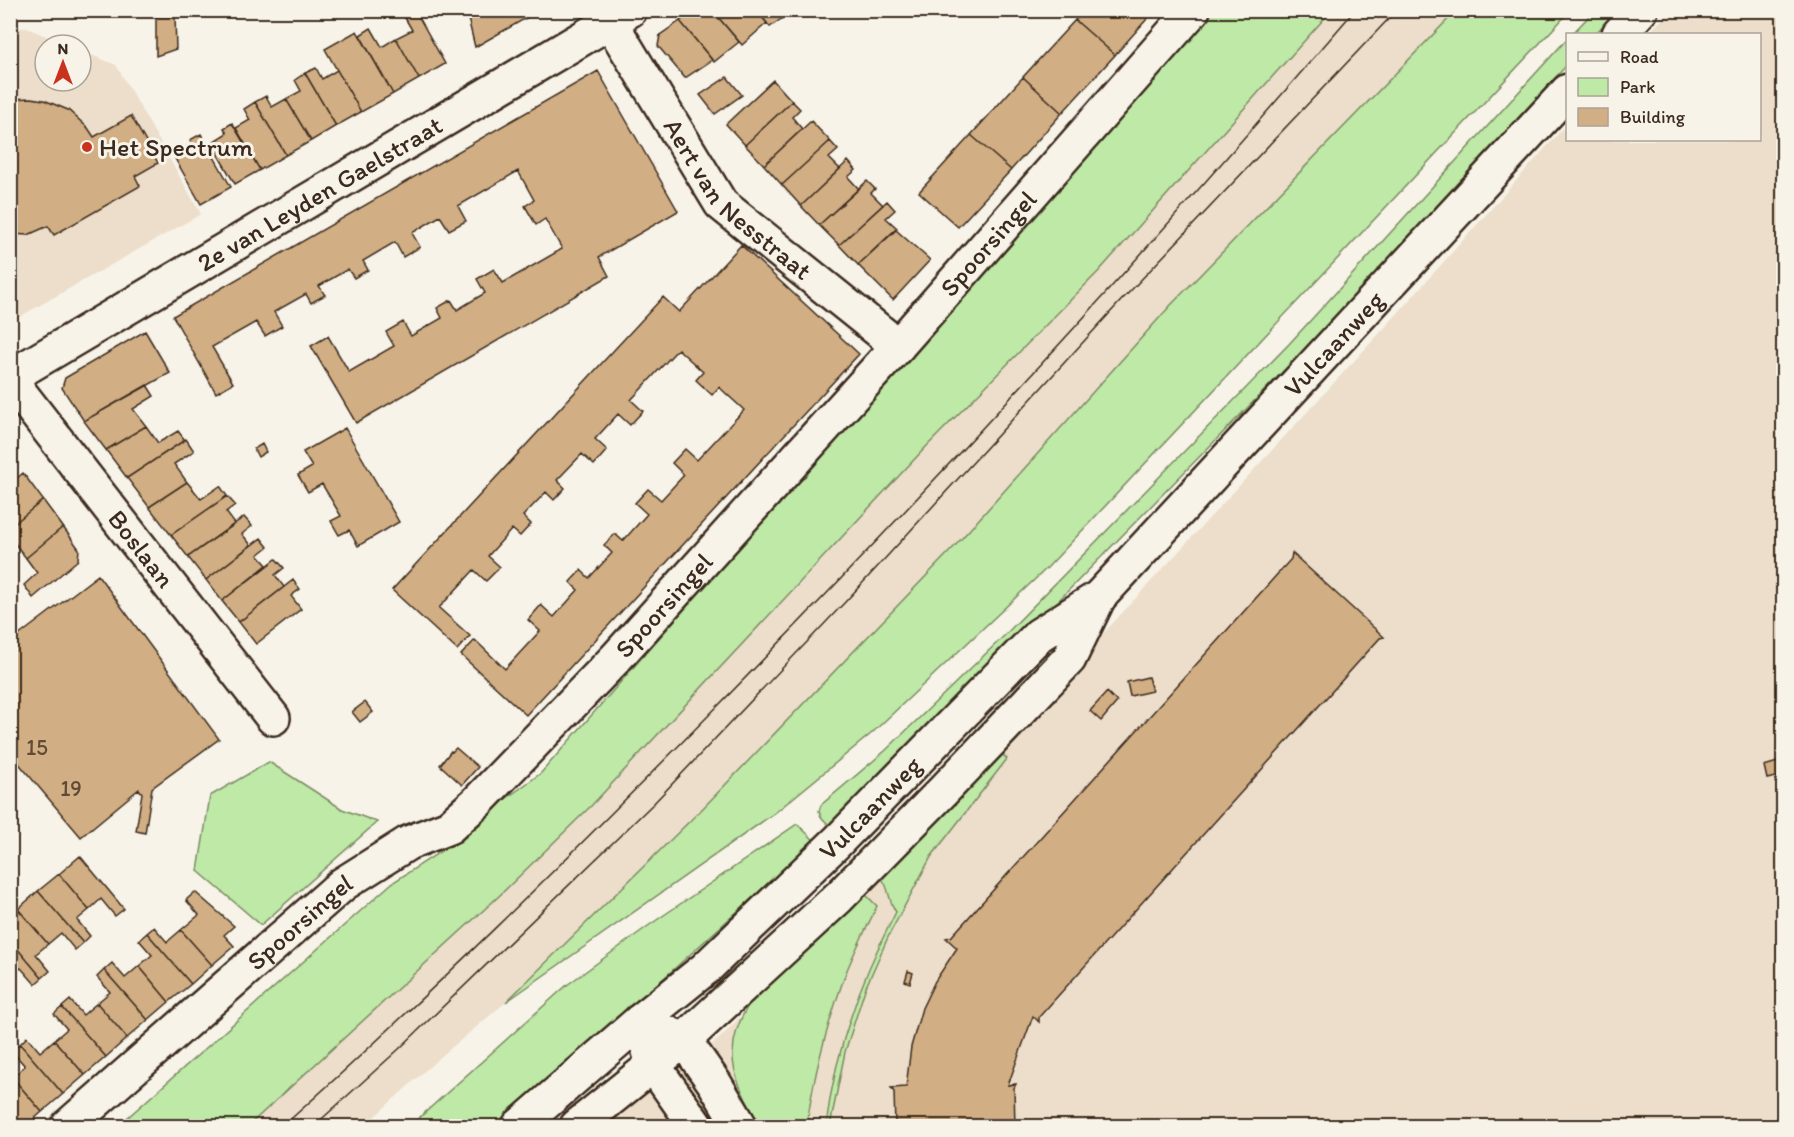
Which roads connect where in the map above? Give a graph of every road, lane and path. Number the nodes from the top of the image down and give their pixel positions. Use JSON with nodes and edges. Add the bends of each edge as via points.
{"nodes":[{"id":1,"x":1193,"y":10,"type":"edge"},
{"id":2,"x":1641,"y":10,"type":"edge"},
{"id":3,"x":620,"y":17,"type":"edge"},
{"id":4,"x":1620,"y":33,"type":"edge"},
{"id":5,"x":1566,"y":93,"type":"edge"},
{"id":6,"x":898,"y":346,"type":"junction"},
{"id":7,"x":10,"y":379,"type":"edge"},
{"id":8,"x":1100,"y":597,"type":"junction"},
{"id":9,"x":273,"y":718,"type":"dead end"},
{"id":10,"x":640,"y":1021,"type":"junction"},
{"id":11,"x":684,"y":1040,"type":"junction"},
{"id":12,"x":653,"y":1065,"type":"junction"},
{"id":13,"x":68,"y":1126,"type":"edge"},
{"id":14,"x":519,"y":1126,"type":"edge"},
{"id":15,"x":578,"y":1126,"type":"edge"},
{"id":16,"x":696,"y":1126,"type":"edge"},
{"id":17,"x":740,"y":1126,"type":"edge"}],
"edges":[{"from":1,"to":6,"type":"street","name":"Spoorsingel"},
{"from":2,"to":4,"type":"street"},
{"from":3,"to":6,"type":"street","name":"Aert van Nesstraat","via":[[721,204]]},
{"from":3,"to":7,"type":"street","name":"2e van Leyden Gaelstraat"},
{"from":5,"to":8,"type":"street","name":"Vulcaanweg"},
{"from":6,"to":13,"type":"street","name":"Spoorsingel","via":[[615,659],[477,802],[449,827],[408,843],[343,884]]},
{"from":7,"to":9,"type":"street","name":"Boslaan"},
{"from":8,"to":10,"type":"street","name":"Vulcaanweg","via":[[1039,635],[787,890],[706,968]]},
{"from":8,"to":11,"type":"street","name":"Vulcaanweg","via":[[1069,660],[839,897]]},
{"from":10,"to":11,"type":"street"},
{"from":10,"to":12,"type":"street"},
{"from":10,"to":14,"type":"street","name":"Vulcaanweg"},
{"from":11,"to":12,"type":"street","name":"Vulcaanweg"},
{"from":11,"to":17,"type":"street"},
{"from":12,"to":15,"type":"street","name":"Vulcaanweg"},
{"from":12,"to":16,"type":"street"}]}
